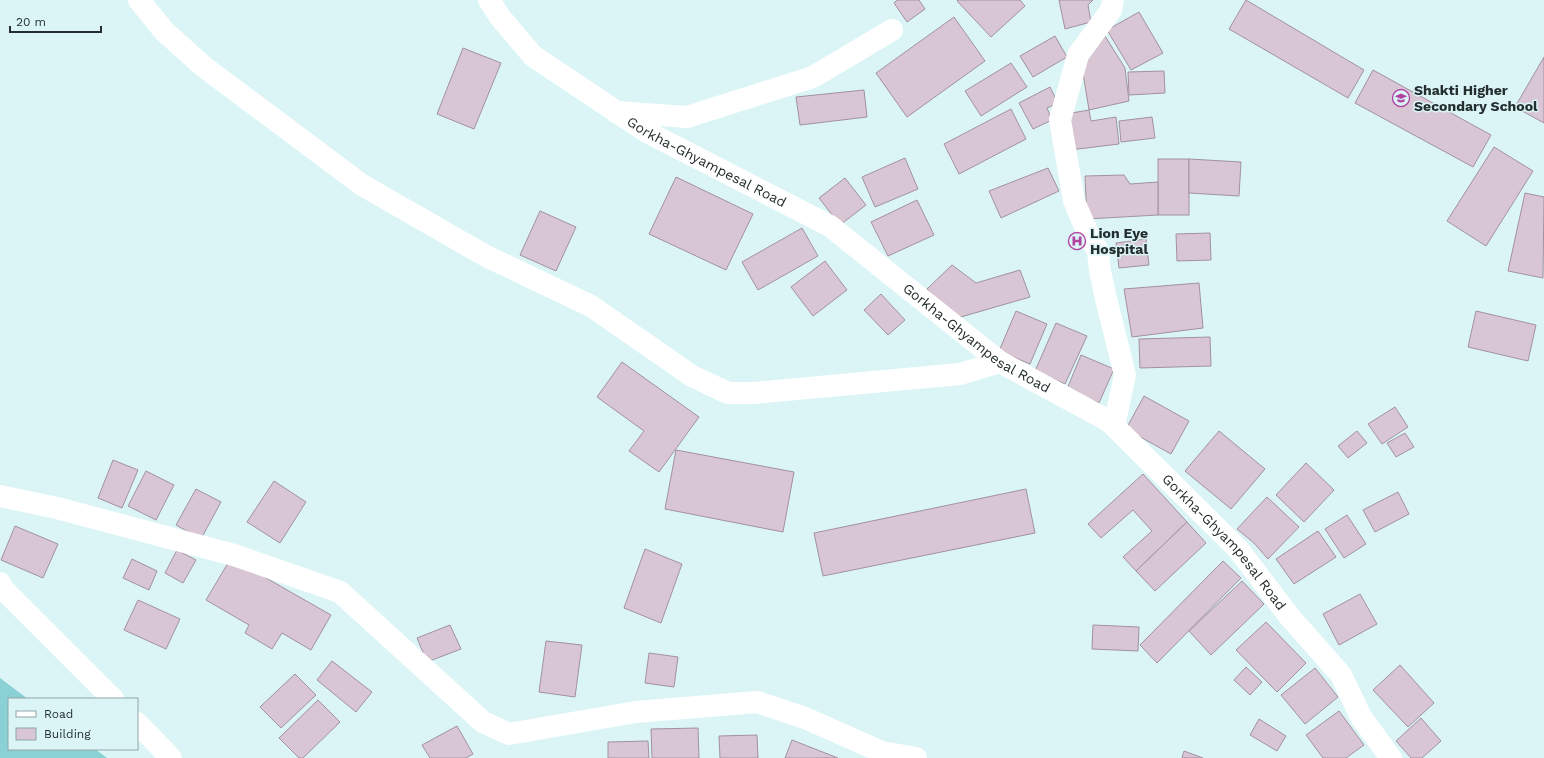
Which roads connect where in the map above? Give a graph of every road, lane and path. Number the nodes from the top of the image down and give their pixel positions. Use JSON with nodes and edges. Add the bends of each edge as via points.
{"nodes":[{"id":1,"x":139,"y":0,"type":"edge"},
{"id":2,"x":489,"y":0,"type":"edge"},
{"id":3,"x":1113,"y":0,"type":"edge"},
{"id":4,"x":892,"y":30,"type":"dead end"},
{"id":5,"x":616,"y":112,"type":"junction"},
{"id":6,"x":1000,"y":362,"type":"junction"},
{"id":7,"x":1114,"y":426,"type":"junction"},
{"id":8,"x":0,"y":496,"type":"edge"},
{"id":9,"x":0,"y":583,"type":"edge"},
{"id":10,"x":112,"y":698,"type":"edge"},
{"id":11,"x":138,"y":724,"type":"edge"},
{"id":12,"x":171,"y":758,"type":"edge"},
{"id":13,"x":916,"y":758,"type":"edge"},
{"id":14,"x":1391,"y":758,"type":"edge"}],
"edges":[{"from":1,"to":6,"type":"street","via":[[164,31],[204,67],[362,185],[486,256],[591,306],[692,376],[728,393],[754,394],[960,374]]},
{"from":2,"to":5,"type":"street","name":"Gorkha-Ghyampesal Road","via":[[533,56]]},
{"from":3,"to":7,"type":"street","via":[[1111,10],[1078,55],[1060,120],[1074,202],[1098,250],[1106,299],[1125,375]]},
{"from":4,"to":5,"type":"street","via":[[814,77],[687,117]]},
{"from":5,"to":6,"type":"street","name":"Gorkha-Ghyampesal Road","via":[[647,132],[830,226]]},
{"from":6,"to":7,"type":"street","name":"Gorkha-Ghyampesal Road"},
{"from":7,"to":14,"type":"street","name":"Gorkha-Ghyampesal Road","via":[[1238,549],[1341,676],[1361,717]]},
{"from":8,"to":13,"type":"street","via":[[57,508],[234,555],[340,592],[483,722],[509,734],[636,712],[757,702],[805,718],[882,752]]},
{"from":9,"to":10,"type":"street","via":[[3,589]]},
{"from":11,"to":12,"type":"street"}]}
